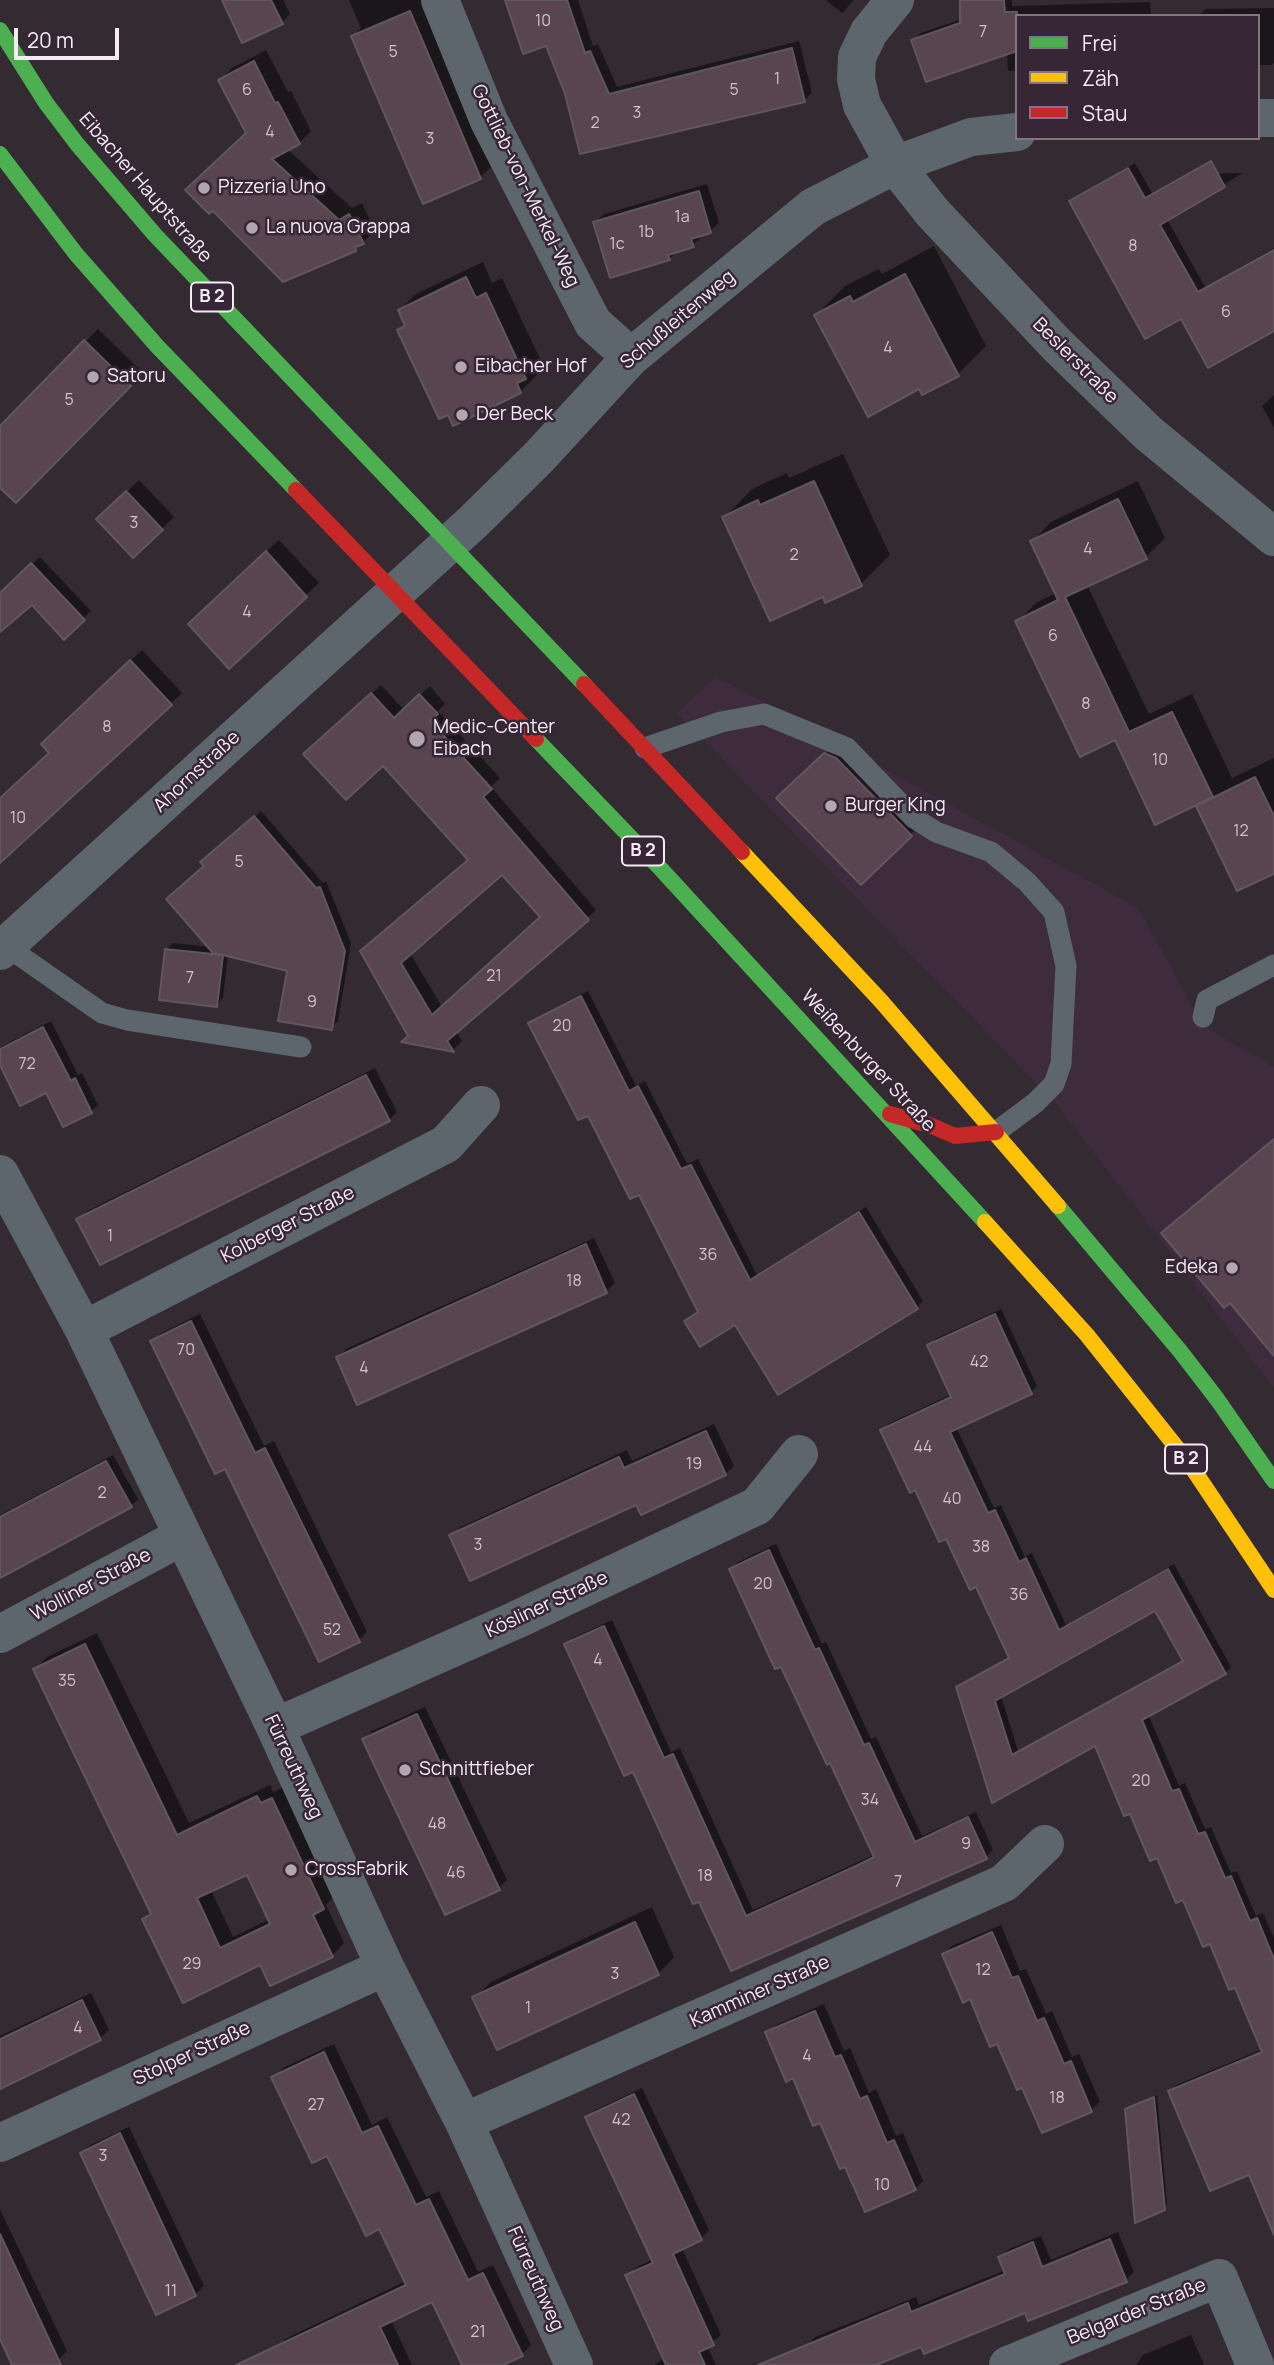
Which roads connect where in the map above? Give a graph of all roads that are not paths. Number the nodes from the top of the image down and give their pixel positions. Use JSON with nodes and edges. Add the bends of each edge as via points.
{"nodes":[{"id":1,"x":440,"y":0,"type":"edge"},
{"id":2,"x":895,"y":0,"type":"edge"},
{"id":3,"x":0,"y":30,"type":"edge"},
{"id":4,"x":1015,"y":132,"type":"edge"},
{"id":5,"x":0,"y":154,"type":"edge"},
{"id":6,"x":895,"y":165,"type":"junction"},
{"id":7,"x":631,"y":357,"type":"junction"},
{"id":8,"x":1274,"y":537,"type":"edge"},
{"id":9,"x":449,"y":543,"type":"junction"},
{"id":10,"x":394,"y":592,"type":"junction"},
{"id":11,"x":645,"y":748,"type":"junction"},
{"id":12,"x":3,"y":948,"type":"edge"},
{"id":13,"x":1274,"y":965,"type":"edge"},
{"id":14,"x":1203,"y":1017,"type":"dead end"},
{"id":15,"x":302,"y":1047,"type":"dead end"},
{"id":16,"x":481,"y":1105,"type":"dead end"},
{"id":17,"x":888,"y":1114,"type":"junction"},
{"id":18,"x":996,"y":1132,"type":"junction"},
{"id":19,"x":0,"y":1174,"type":"edge"},
{"id":20,"x":84,"y":1330,"type":"junction"},
{"id":21,"x":799,"y":1454,"type":"dead end"},
{"id":22,"x":1274,"y":1481,"type":"edge"},
{"id":23,"x":183,"y":1536,"type":"junction"},
{"id":24,"x":1274,"y":1590,"type":"edge"},
{"id":25,"x":0,"y":1634,"type":"edge"},
{"id":26,"x":275,"y":1727,"type":"junction"},
{"id":27,"x":1045,"y":1844,"type":"dead end"},
{"id":28,"x":385,"y":1967,"type":"junction"},
{"id":29,"x":464,"y":2122,"type":"junction"},
{"id":30,"x":0,"y":2143,"type":"edge"},
{"id":31,"x":574,"y":2365,"type":"edge"},
{"id":32,"x":1008,"y":2365,"type":"edge"},
{"id":33,"x":1255,"y":2365,"type":"edge"}],
"edges":[{"from":1,"to":7,"type":"street","name":"Gottlieb-von-Merkel-Weg","via":[[489,121],[593,323]]},
{"from":2,"to":6,"type":"street","name":"Beslerstraße","via":[[869,32],[857,57],[856,79],[862,105]]},
{"from":3,"to":9,"type":"main road","name":"Eibacher Hauptstraße","number":"B 2","via":[[46,103],[115,190]]},
{"from":4,"to":6,"type":"street","name":"Schußleitenweg","via":[[971,137]]},
{"from":5,"to":10,"type":"main road","number":"B 2","via":[[124,310]]},
{"from":6,"to":7,"type":"street","name":"Schußleitenweg","via":[[813,207]]},
{"from":6,"to":8,"type":"street","name":"Beslerstraße","via":[[932,212],[1057,345],[1148,433]]},
{"from":7,"to":9,"type":"street","name":"Schußleitenweg","via":[[539,457]]},
{"from":9,"to":10,"type":"street","name":"Schußleitenweg"},
{"from":9,"to":11,"type":"main road","number":"B 2"},
{"from":10,"to":12,"type":"street","name":"Ahornstraße"},
{"from":10,"to":17,"type":"main road","name":"Weißenburger Straße","number":"B 2"},
{"from":11,"to":18,"type":"main road","number":"B 2","via":[[881,1001]]},
{"from":11,"to":18,"type":"lane","via":[[722,722],[764,714],[846,748],[914,818],[936,832],[991,852],[1027,882],[1054,912],[1066,966],[1061,1064],[1054,1084],[1035,1104]]},
{"from":12,"to":15,"type":"lane","via":[[102,1013]]},
{"from":13,"to":14,"type":"lane","via":[[1207,1000]]},
{"from":16,"to":20,"type":"street","name":"Kolberger Straße","via":[[446,1144]]},
{"from":17,"to":18,"type":"main road","via":[[955,1136]]},
{"from":17,"to":24,"type":"main road","name":"Weißenburger Straße","number":"B 2","via":[[1119,1372],[1189,1464]]},
{"from":18,"to":22,"type":"main road","number":"B 2","via":[[1180,1352]]},
{"from":19,"to":20,"type":"street","name":"Fürreuthweg"},
{"from":20,"to":23,"type":"street","name":"Fürreuthweg"},
{"from":21,"to":26,"type":"street","name":"Kösliner Straße","via":[[757,1506]]},
{"from":23,"to":25,"type":"street","name":"Wolliner Straße"},
{"from":23,"to":26,"type":"street","name":"Fürreuthweg"},
{"from":26,"to":28,"type":"street","name":"Fürreuthweg"},
{"from":27,"to":29,"type":"street","name":"Kamminer Straße","via":[[1004,1883]]},
{"from":28,"to":29,"type":"street","name":"Fürreuthweg"},
{"from":28,"to":30,"type":"street","name":"Stolper Straße"},
{"from":29,"to":31,"type":"street","name":"Fürreuthweg"},
{"from":32,"to":33,"type":"street","name":"Belgarder Straße","via":[[1219,2278]]}]}
